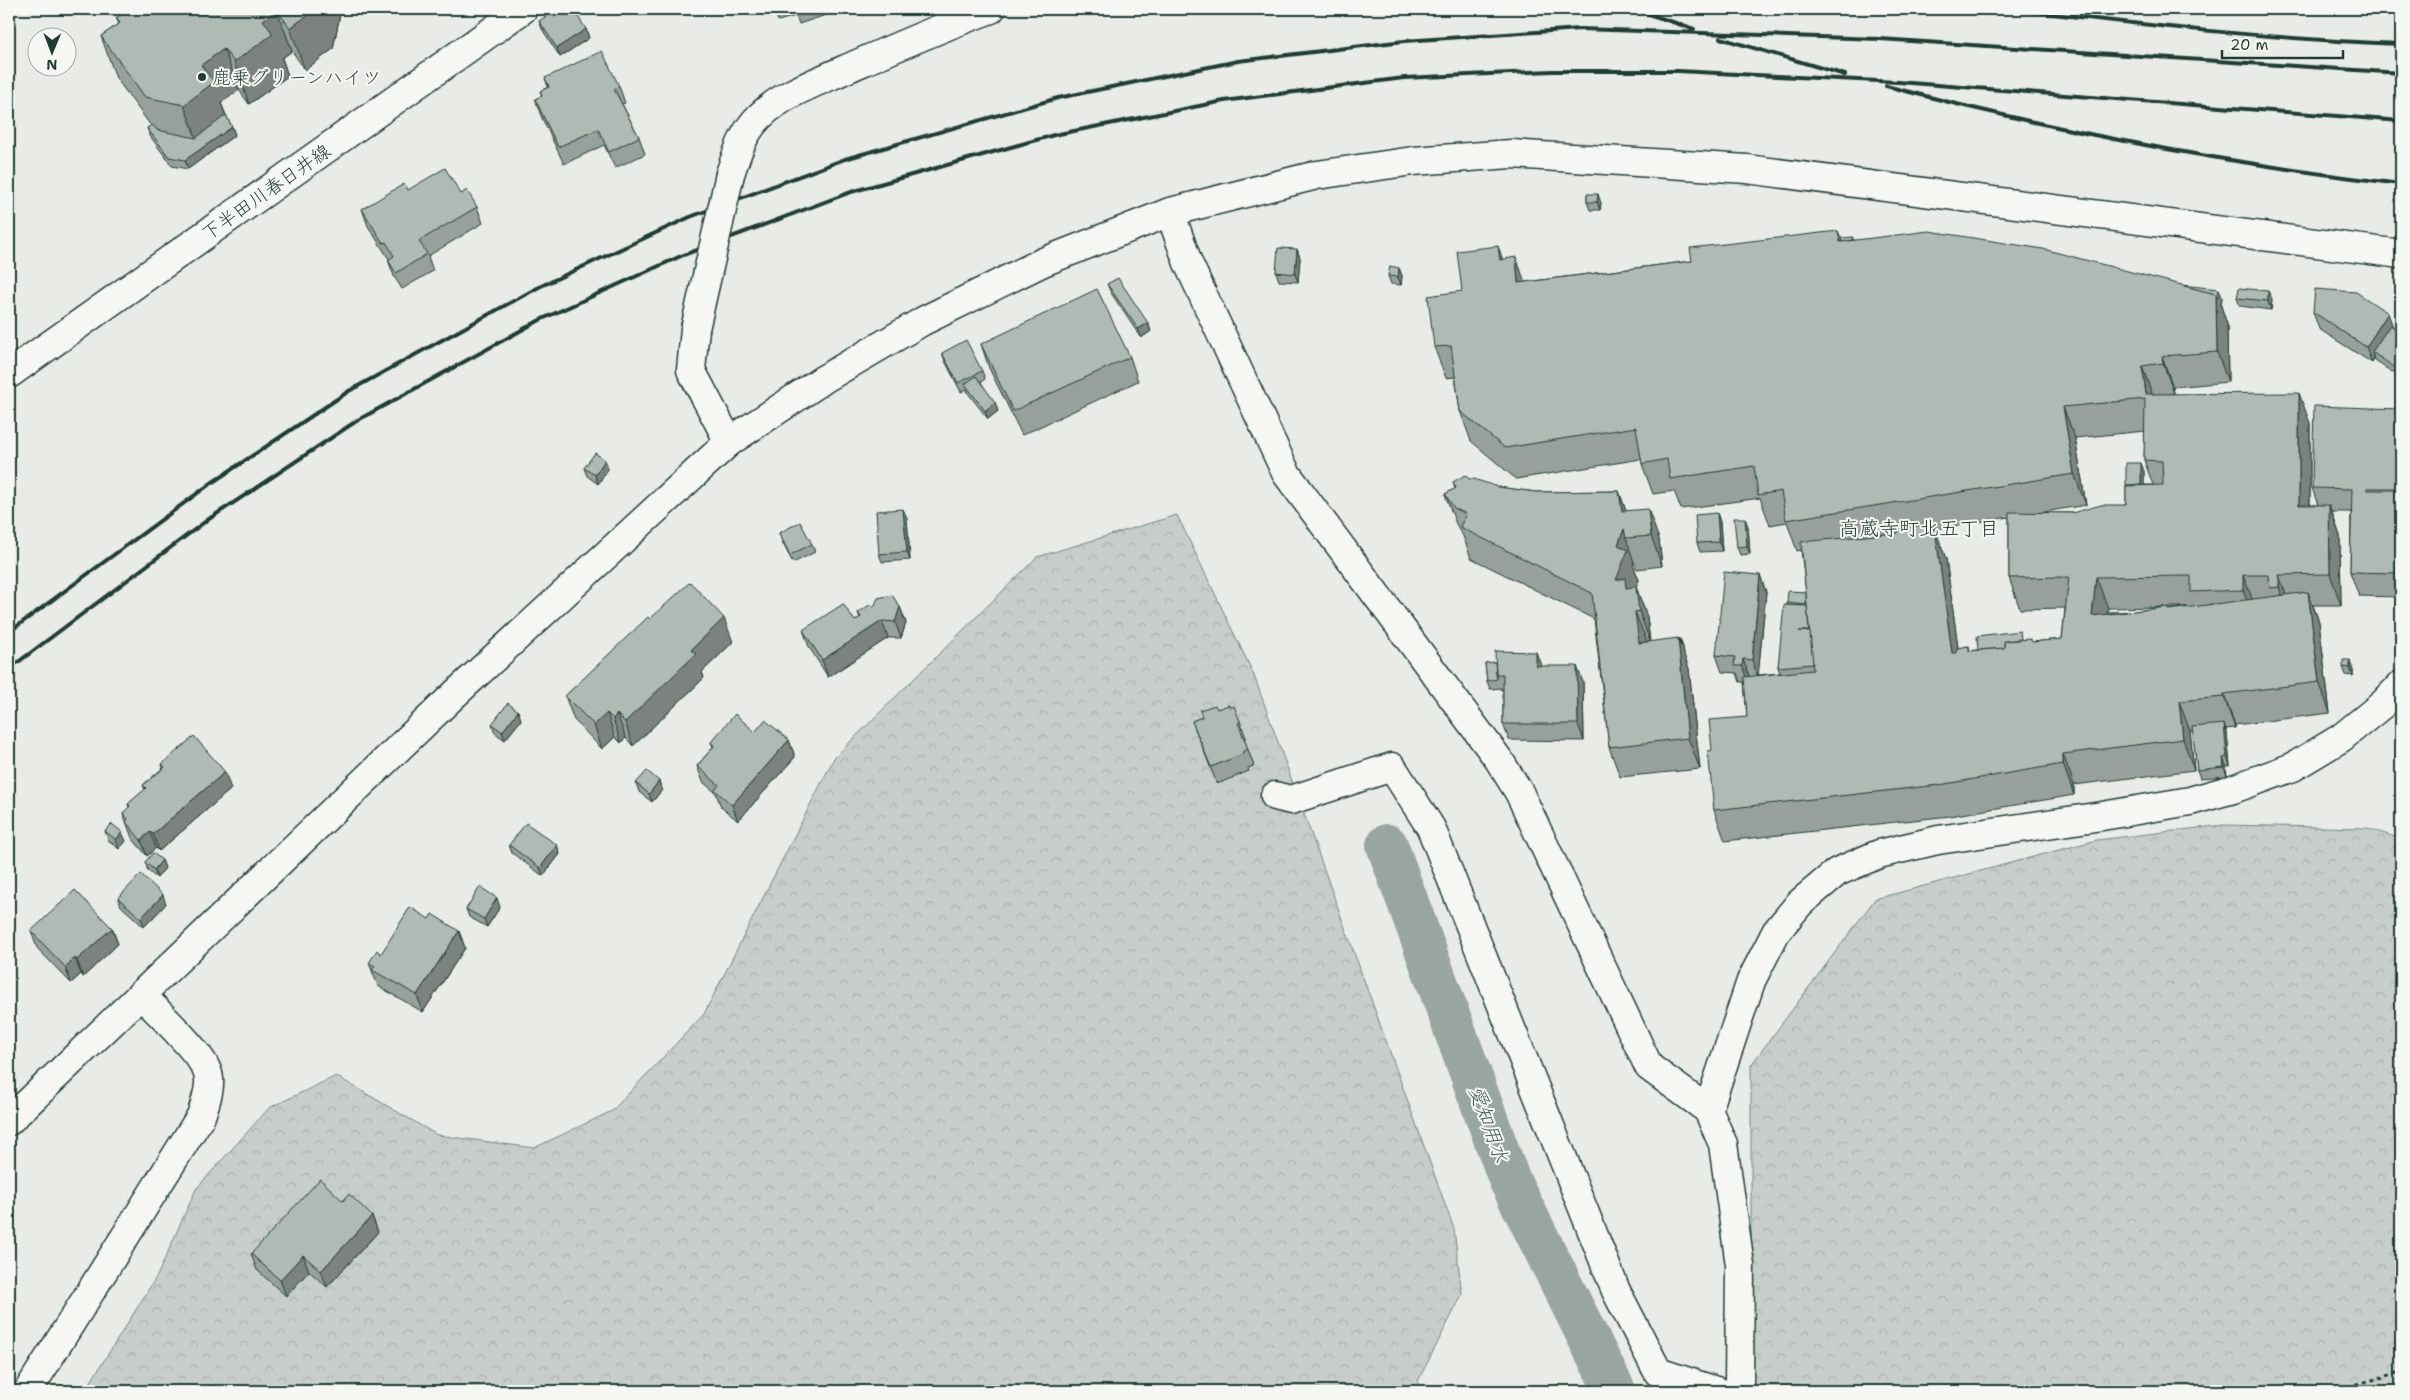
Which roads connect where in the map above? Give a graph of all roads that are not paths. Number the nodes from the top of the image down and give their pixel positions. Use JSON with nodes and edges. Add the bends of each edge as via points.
{"nodes":[{"id":1,"x":523,"y":9,"type":"edge"},
{"id":2,"x":991,"y":9,"type":"edge"},
{"id":3,"x":1170,"y":212,"type":"junction"},
{"id":4,"x":2401,"y":254,"type":"edge"},
{"id":5,"x":9,"y":374,"type":"edge"},
{"id":6,"x":729,"y":442,"type":"junction"},
{"id":7,"x":2401,"y":685,"type":"edge"},
{"id":8,"x":1275,"y":796,"type":"dead end"},
{"id":9,"x":140,"y":994,"type":"junction"},
{"id":10,"x":1708,"y":1110,"type":"junction"},
{"id":11,"x":9,"y":1121,"type":"edge"},
{"id":12,"x":28,"y":1391,"type":"edge"},
{"id":13,"x":1716,"y":1391,"type":"edge"},
{"id":14,"x":1739,"y":1391,"type":"edge"}],
"edges":[{"from":1,"to":5,"type":"street","name":"下半田川春日井線"},
{"from":2,"to":6,"type":"street","bridge":true,"via":[[928,32],[806,86],[759,117],[740,143],[695,328],[691,370]]},
{"from":3,"to":4,"type":"street","via":[[1316,175],[1414,161],[1511,154],[1746,169]]},
{"from":3,"to":6,"type":"street","via":[[1043,262],[923,321],[824,379]]},
{"from":3,"to":10,"type":"street","via":[[1188,263],[1286,473],[1499,760],[1519,792],[1648,1067]]},
{"from":6,"to":9,"type":"street","via":[[455,694]]},
{"from":7,"to":10,"type":"street","via":[[2341,738],[2293,767],[2233,789],[2190,801],[1938,840],[1879,854],[1837,872],[1800,903],[1776,932],[1751,981]]},
{"from":8,"to":13,"type":"street","via":[[1291,800],[1392,767],[1430,828],[1616,1291],[1653,1364],[1658,1372]]},
{"from":9,"to":11,"type":"street"},
{"from":9,"to":12,"type":"street","via":[[200,1058],[208,1072],[208,1095],[201,1116]]},
{"from":10,"to":14,"type":"street","via":[[1723,1144],[1740,1265]]}]}
